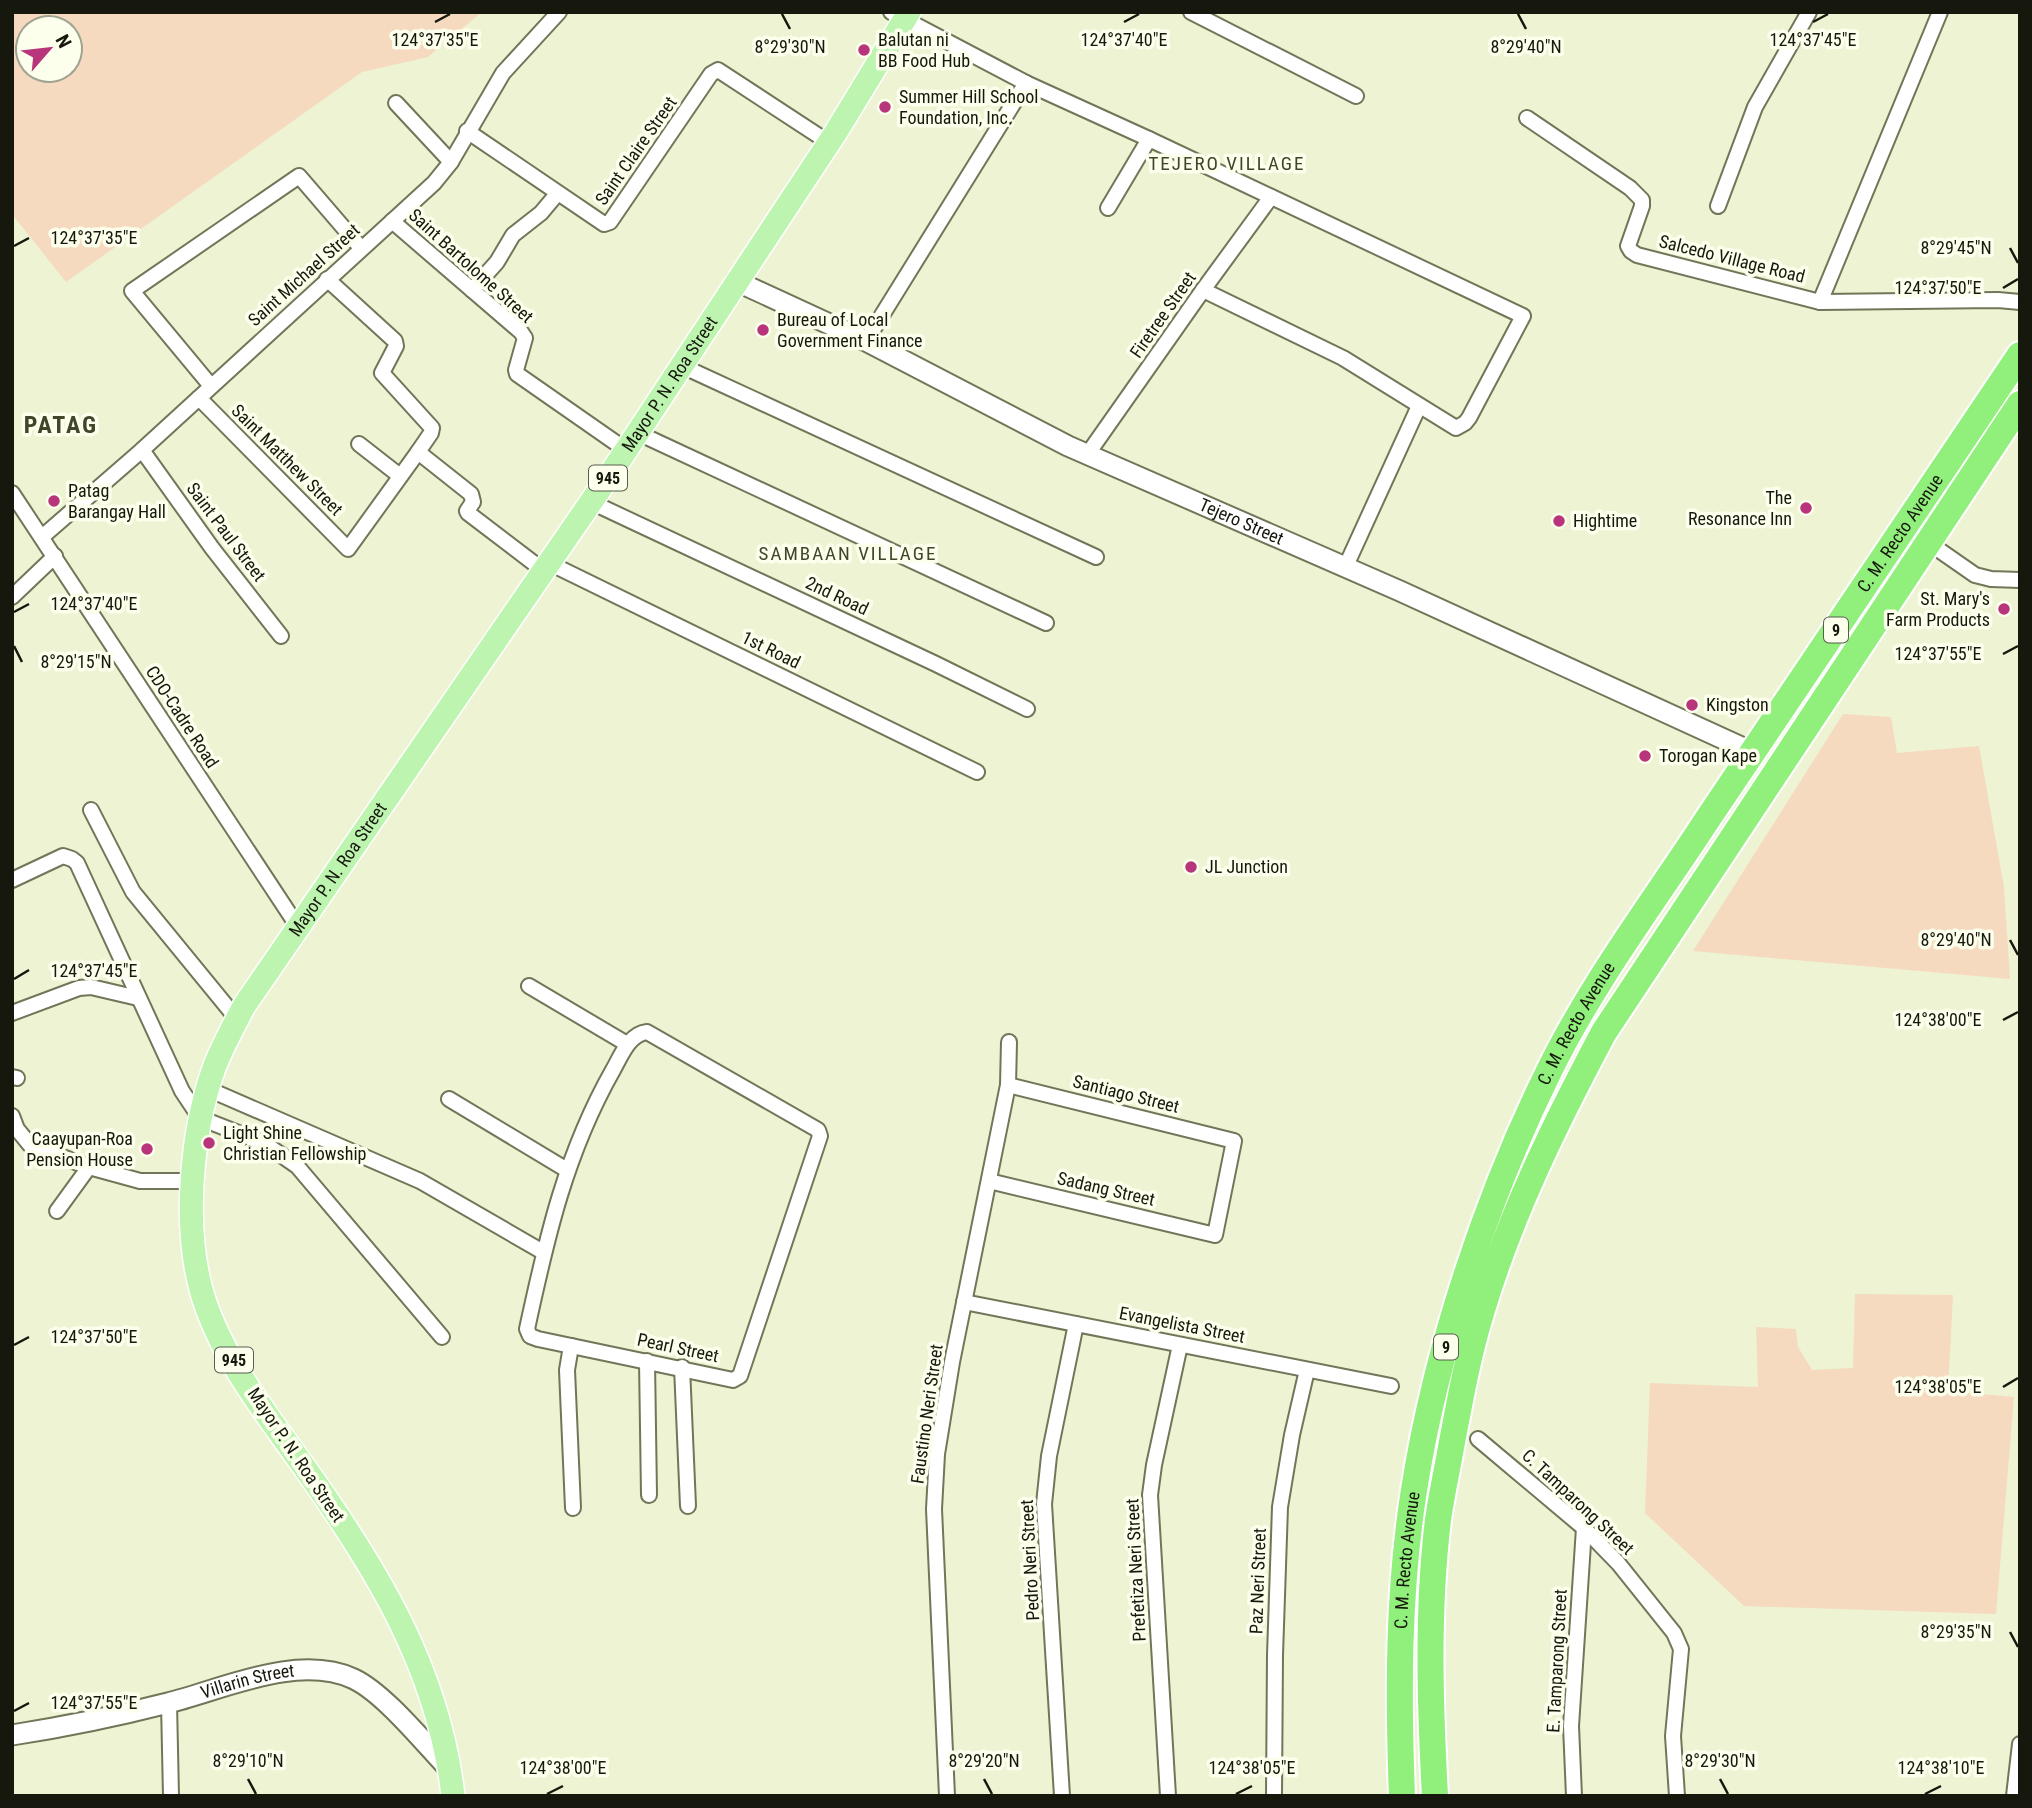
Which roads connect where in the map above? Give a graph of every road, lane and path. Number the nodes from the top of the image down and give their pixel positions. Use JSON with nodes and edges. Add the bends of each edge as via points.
{"nodes":[{"id":1,"x":559,"y":12,"type":"edge"},
{"id":2,"x":1191,"y":12,"type":"edge"},
{"id":3,"x":1809,"y":12,"type":"edge"},
{"id":4,"x":1940,"y":12,"type":"edge"},
{"id":5,"x":901,"y":15,"type":"edge"},
{"id":6,"x":1026,"y":83,"type":"junction"},
{"id":7,"x":1356,"y":96,"type":"dead end"},
{"id":8,"x":396,"y":103,"type":"dead end"},
{"id":9,"x":1527,"y":118,"type":"dead end"},
{"id":10,"x":467,"y":131,"type":"junction"},
{"id":11,"x":1149,"y":139,"type":"junction"},
{"id":12,"x":828,"y":142,"type":"junction"},
{"id":13,"x":451,"y":162,"type":"junction"},
{"id":14,"x":557,"y":194,"type":"junction"},
{"id":15,"x":1271,"y":197,"type":"junction"},
{"id":16,"x":1718,"y":206,"type":"dead end"},
{"id":17,"x":1108,"y":208,"type":"dead end"},
{"id":18,"x":392,"y":221,"type":"junction"},
{"id":19,"x":361,"y":248,"type":"junction"},
{"id":20,"x":327,"y":279,"type":"junction"},
{"id":21,"x":736,"y":281,"type":"junction"},
{"id":22,"x":471,"y":290,"type":"junction"},
{"id":23,"x":1202,"y":290,"type":"junction"},
{"id":24,"x":1820,"y":302,"type":"junction"},
{"id":25,"x":2020,"y":302,"type":"edge"},
{"id":26,"x":866,"y":341,"type":"junction"},
{"id":27,"x":2020,"y":355,"type":"edge"},
{"id":28,"x":682,"y":366,"type":"junction"},
{"id":29,"x":211,"y":387,"type":"junction"},
{"id":30,"x":199,"y":398,"type":"junction"},
{"id":31,"x":2020,"y":404,"type":"edge"},
{"id":32,"x":1419,"y":406,"type":"junction"},
{"id":33,"x":632,"y":442,"type":"junction"},
{"id":34,"x":359,"y":444,"type":"dead end"},
{"id":35,"x":142,"y":450,"type":"junction"},
{"id":36,"x":418,"y":452,"type":"junction"},
{"id":37,"x":1087,"y":455,"type":"junction"},
{"id":38,"x":400,"y":476,"type":"junction"},
{"id":39,"x":12,"y":493,"type":"edge"},
{"id":40,"x":591,"y":502,"type":"junction"},
{"id":41,"x":1906,"y":527,"type":"junction"},
{"id":42,"x":42,"y":537,"type":"junction"},
{"id":43,"x":1928,"y":543,"type":"junction"},
{"id":44,"x":55,"y":556,"type":"junction"},
{"id":45,"x":1096,"y":557,"type":"dead end"},
{"id":46,"x":546,"y":567,"type":"junction"},
{"id":47,"x":1345,"y":568,"type":"junction"},
{"id":48,"x":2020,"y":580,"type":"edge"},
{"id":49,"x":12,"y":597,"type":"edge"},
{"id":50,"x":1046,"y":623,"type":"dead end"},
{"id":51,"x":281,"y":636,"type":"dead end"},
{"id":52,"x":1027,"y":709,"type":"dead end"},
{"id":53,"x":1752,"y":752,"type":"junction"},
{"id":54,"x":977,"y":772,"type":"dead end"},
{"id":55,"x":91,"y":810,"type":"dead end"},
{"id":56,"x":12,"y":880,"type":"edge"},
{"id":57,"x":1650,"y":904,"type":"junction"},
{"id":58,"x":1676,"y":921,"type":"junction"},
{"id":59,"x":298,"y":927,"type":"junction"},
{"id":60,"x":1630,"y":934,"type":"junction"},
{"id":61,"x":1656,"y":952,"type":"junction"},
{"id":62,"x":529,"y":986,"type":"dead end"},
{"id":63,"x":138,"y":998,"type":"junction"},
{"id":64,"x":12,"y":1013,"type":"edge"},
{"id":65,"x":237,"y":1019,"type":"junction"},
{"id":66,"x":1009,"y":1042,"type":"dead end"},
{"id":67,"x":628,"y":1044,"type":"junction"},
{"id":68,"x":1008,"y":1085,"type":"junction"},
{"id":69,"x":208,"y":1090,"type":"junction"},
{"id":70,"x":449,"y":1099,"type":"dead end"},
{"id":71,"x":12,"y":1116,"type":"edge"},
{"id":72,"x":200,"y":1118,"type":"junction"},
{"id":73,"x":89,"y":1167,"type":"junction"},
{"id":74,"x":567,"y":1170,"type":"junction"},
{"id":75,"x":193,"y":1181,"type":"junction"},
{"id":76,"x":989,"y":1181,"type":"junction"},
{"id":77,"x":57,"y":1210,"type":"dead end"},
{"id":78,"x":1214,"y":1234,"type":"joint"},
{"id":79,"x":543,"y":1252,"type":"junction"},
{"id":80,"x":964,"y":1302,"type":"junction"},
{"id":81,"x":1076,"y":1324,"type":"junction"},
{"id":82,"x":442,"y":1337,"type":"dead end"},
{"id":83,"x":1180,"y":1345,"type":"junction"},
{"id":84,"x":571,"y":1346,"type":"junction"},
{"id":85,"x":647,"y":1361,"type":"junction"},
{"id":86,"x":682,"y":1367,"type":"junction"},
{"id":87,"x":1307,"y":1370,"type":"junction"},
{"id":88,"x":1391,"y":1386,"type":"dead end"},
{"id":89,"x":1430,"y":1412,"type":"junction"},
{"id":90,"x":1456,"y":1417,"type":"junction"},
{"id":91,"x":1478,"y":1439,"type":"dead end"},
{"id":92,"x":649,"y":1495,"type":"dead end"},
{"id":93,"x":688,"y":1506,"type":"dead end"},
{"id":94,"x":573,"y":1508,"type":"dead end"},
{"id":95,"x":1584,"y":1528,"type":"junction"},
{"id":96,"x":169,"y":1703,"type":"junction"},
{"id":97,"x":12,"y":1735,"type":"edge"},
{"id":98,"x":2020,"y":1744,"type":"edge"},
{"id":99,"x":450,"y":1770,"type":"junction"},
{"id":100,"x":2016,"y":1794,"type":"edge"},
{"id":101,"x":171,"y":1796,"type":"edge"},
{"id":102,"x":453,"y":1796,"type":"edge"},
{"id":103,"x":947,"y":1796,"type":"edge"},
{"id":104,"x":1062,"y":1796,"type":"edge"},
{"id":105,"x":1168,"y":1796,"type":"edge"},
{"id":106,"x":1274,"y":1796,"type":"edge"},
{"id":107,"x":1402,"y":1796,"type":"edge"},
{"id":108,"x":1435,"y":1796,"type":"edge"},
{"id":109,"x":1574,"y":1796,"type":"edge"},
{"id":110,"x":1677,"y":1796,"type":"edge"}],
"edges":[{"from":1,"to":10,"type":"street","name":"Saint Michael Street","via":[[503,73]]},
{"from":2,"to":7,"type":"street"},
{"from":3,"to":16,"type":"street","via":[[1755,107]]},
{"from":4,"to":24,"type":"street"},
{"from":5,"to":6,"type":"street"},
{"from":5,"to":12,"type":"main road","name":"Mayor P. N. Roa Street","number":"945"},
{"from":6,"to":11,"type":"street"},
{"from":6,"to":26,"type":"street"},
{"from":8,"to":13,"type":"street"},
{"from":9,"to":24,"type":"street","name":"Salcedo Village Road","via":[[1642,200],[1630,251]]},
{"from":10,"to":13,"type":"street","name":"Saint Michael Street"},
{"from":10,"to":14,"type":"street","name":"Saint Claire Street"},
{"from":11,"to":15,"type":"street"},
{"from":11,"to":17,"type":"street"},
{"from":12,"to":14,"type":"street","name":"Saint Claire Street","via":[[718,71],[711,74],[610,222],[601,223]]},
{"from":12,"to":21,"type":"main road","name":"Mayor P. N. Roa Street","number":"945"},
{"from":13,"to":18,"type":"street","name":"Saint Michael Street"},
{"from":14,"to":22,"type":"street","via":[[513,235],[497,262]]},
{"from":15,"to":23,"type":"street","name":"Firetree Street"},
{"from":15,"to":32,"type":"street","via":[[1522,316],[1465,423],[1456,428]]},
{"from":18,"to":19,"type":"street","name":"Saint Michael Street"},
{"from":18,"to":22,"type":"street","name":"Saint Bartolome Street"},
{"from":19,"to":20,"type":"street","name":"Saint Michael Street"},
{"from":19,"to":29,"type":"street","via":[[299,176],[132,291]]},
{"from":20,"to":29,"type":"street","name":"Saint Michael Street"},
{"from":20,"to":36,"type":"street","via":[[396,341],[382,373],[432,428]]},
{"from":21,"to":26,"type":"main road","name":"Tejero Street"},
{"from":21,"to":28,"type":"main road","name":"Mayor P. N. Roa Street","number":"945"},
{"from":22,"to":33,"type":"street","name":"Saint Bartolome Street","via":[[521,332],[524,338],[517,374]]},
{"from":23,"to":32,"type":"street","via":[[1343,358]]},
{"from":23,"to":37,"type":"street","name":"Firetree Street"},
{"from":24,"to":25,"type":"street","name":"Salcedo Village Road"},
{"from":26,"to":37,"type":"main road","name":"Tejero Street"},
{"from":27,"to":41,"type":"highway","name":"C. M. Recto Avenue","number":"9"},
{"from":28,"to":33,"type":"main road","name":"Mayor P. N. Roa Street","number":"945"},
{"from":28,"to":45,"type":"street"},
{"from":29,"to":30,"type":"street","name":"Saint Michael Street"},
{"from":30,"to":35,"type":"street","name":"Saint Michael Street"},
{"from":30,"to":38,"type":"street","name":"Saint Matthew Street","via":[[348,549]]},
{"from":31,"to":43,"type":"highway","name":"C. M. Recto Avenue","number":"9"},
{"from":32,"to":47,"type":"street"},
{"from":33,"to":40,"type":"main road","name":"Mayor P. N. Roa Street","number":"945"},
{"from":33,"to":50,"type":"street"},
{"from":34,"to":38,"type":"street"},
{"from":35,"to":42,"type":"street","name":"Saint Michael Street"},
{"from":35,"to":51,"type":"street","name":"Saint Paul Street"},
{"from":36,"to":38,"type":"street"},
{"from":36,"to":46,"type":"street","name":"1st Road","via":[[471,494],[468,513]]},
{"from":37,"to":47,"type":"main road","name":"Tejero Street"},
{"from":39,"to":42,"type":"street","name":"CDO-Cadre Road"},
{"from":40,"to":46,"type":"main road","name":"Mayor P. N. Roa Street","number":"945"},
{"from":40,"to":52,"type":"street","name":"2nd Road"},
{"from":41,"to":43,"type":"street"},
{"from":41,"to":53,"type":"highway","name":"C. M. Recto Avenue","number":"9"},
{"from":42,"to":44,"type":"street","name":"CDO-Cadre Road"},
{"from":43,"to":48,"type":"street","via":[[1975,575]]},
{"from":43,"to":58,"type":"highway","name":"C. M. Recto Avenue","number":"9"},
{"from":44,"to":49,"type":"street"},
{"from":44,"to":59,"type":"street","name":"CDO-Cadre Road"},
{"from":46,"to":54,"type":"street","name":"1st Road"},
{"from":46,"to":59,"type":"main road","name":"Mayor P. N. Roa Street","number":"945"},
{"from":47,"to":53,"type":"main road","name":"Tejero Street"},
{"from":53,"to":57,"type":"highway","name":"C. M. Recto Avenue","number":"9"},
{"from":55,"to":65,"type":"street","via":[[133,892]]},
{"from":56,"to":63,"type":"street","via":[[57,858],[72,859],[81,869]]},
{"from":57,"to":58,"type":"highway"},
{"from":57,"to":60,"type":"highway","name":"C. M. Recto Avenue","number":"9"},
{"from":58,"to":61,"type":"highway","name":"C. M. Recto Avenue","number":"9"},
{"from":59,"to":65,"type":"main road","name":"Mayor P. N. Roa Street","number":"945"},
{"from":60,"to":61,"type":"highway"},
{"from":60,"to":89,"type":"highway","name":"C. M. Recto Avenue","number":"9","via":[[1583,1008],[1527,1118],[1455,1314]]},
{"from":61,"to":90,"type":"highway","name":"C. M. Recto Avenue","number":"9","via":[[1604,1032],[1530,1179],[1482,1310]]},
{"from":62,"to":67,"type":"street"},
{"from":63,"to":64,"type":"street","via":[[79,988]]},
{"from":63,"to":72,"type":"street","via":[[182,1091]]},
{"from":65,"to":69,"type":"main road","name":"Mayor P. N. Roa Street","number":"945"},
{"from":66,"to":68,"type":"street","name":"Faustino Neri Street"},
{"from":67,"to":74,"type":"street","name":"Pearl Street","via":[[590,1110]]},
{"from":67,"to":86,"type":"street","name":"Pearl Street","via":[[639,1033],[648,1032],[818,1129],[820,1136],[740,1376],[733,1380]]},
{"from":68,"to":76,"type":"street","name":"Faustino Neri Street"},
{"from":68,"to":78,"type":"street","name":"Santiago Street","via":[[1234,1141]]},
{"from":69,"to":72,"type":"main road","name":"Mayor P. N. Roa Street","number":"945"},
{"from":69,"to":79,"type":"street","via":[[420,1181]]},
{"from":70,"to":74,"type":"street"},
{"from":71,"to":73,"type":"street","via":[[30,1144]]},
{"from":72,"to":75,"type":"main road","name":"Mayor P. N. Roa Street","number":"945"},
{"from":72,"to":82,"type":"street","via":[[264,1143],[297,1166]]},
{"from":73,"to":75,"type":"street","via":[[140,1181]]},
{"from":73,"to":77,"type":"street"},
{"from":74,"to":79,"type":"street","name":"Pearl Street"},
{"from":75,"to":99,"type":"main road","name":"Mayor P. N. Roa Street","number":"945","via":[[193,1251],[214,1323],[253,1392],[346,1528],[402,1625],[433,1697]]},
{"from":76,"to":78,"type":"street","name":"Sadang Street"},
{"from":76,"to":80,"type":"street","name":"Faustino Neri Street"},
{"from":79,"to":84,"type":"street","name":"Pearl Street","via":[[527,1329],[530,1336]]},
{"from":80,"to":81,"type":"street","name":"Evangelista Street"},
{"from":80,"to":103,"type":"street","name":"Faustino Neri Street","via":[[937,1454],[934,1509]]},
{"from":81,"to":83,"type":"street","name":"Evangelista Street"},
{"from":81,"to":104,"type":"street","name":"Pedro Neri Street","via":[[1044,1504]]},
{"from":83,"to":87,"type":"street","name":"Evangelista Street"},
{"from":83,"to":105,"type":"street","name":"Prefetiza Neri Street","via":[[1150,1495]]},
{"from":84,"to":85,"type":"street","name":"Pearl Street"},
{"from":84,"to":94,"type":"street","via":[[567,1370]]},
{"from":85,"to":86,"type":"street","name":"Pearl Street"},
{"from":85,"to":92,"type":"street"},
{"from":86,"to":93,"type":"street"},
{"from":87,"to":88,"type":"street","name":"Evangelista Street"},
{"from":87,"to":106,"type":"street","name":"Paz Neri Street","via":[[1280,1507]]},
{"from":89,"to":90,"type":"highway"},
{"from":89,"to":107,"type":"highway","name":"C. M. Recto Avenue","number":"9","via":[[1414,1490],[1403,1587]]},
{"from":90,"to":108,"type":"highway","name":"C. M. Recto Avenue","number":"9","via":[[1438,1520],[1432,1621]]},
{"from":91,"to":95,"type":"street","name":"C. Tamparong Street"},
{"from":95,"to":109,"type":"street","name":"E. Tamparong Street","via":[[1571,1726]]},
{"from":95,"to":110,"type":"street","name":"C. Tamparong Street","via":[[1678,1639],[1681,1657],[1673,1736]]},
{"from":96,"to":97,"type":"main road","name":"Villarin Street"},
{"from":96,"to":99,"type":"main road","name":"Villarin Street","via":[[284,1672],[334,1672],[368,1688]]},
{"from":96,"to":101,"type":"street"},
{"from":98,"to":100,"type":"street"},
{"from":99,"to":102,"type":"main road","name":"Mayor P. N. Roa Street","number":"945"}]}
